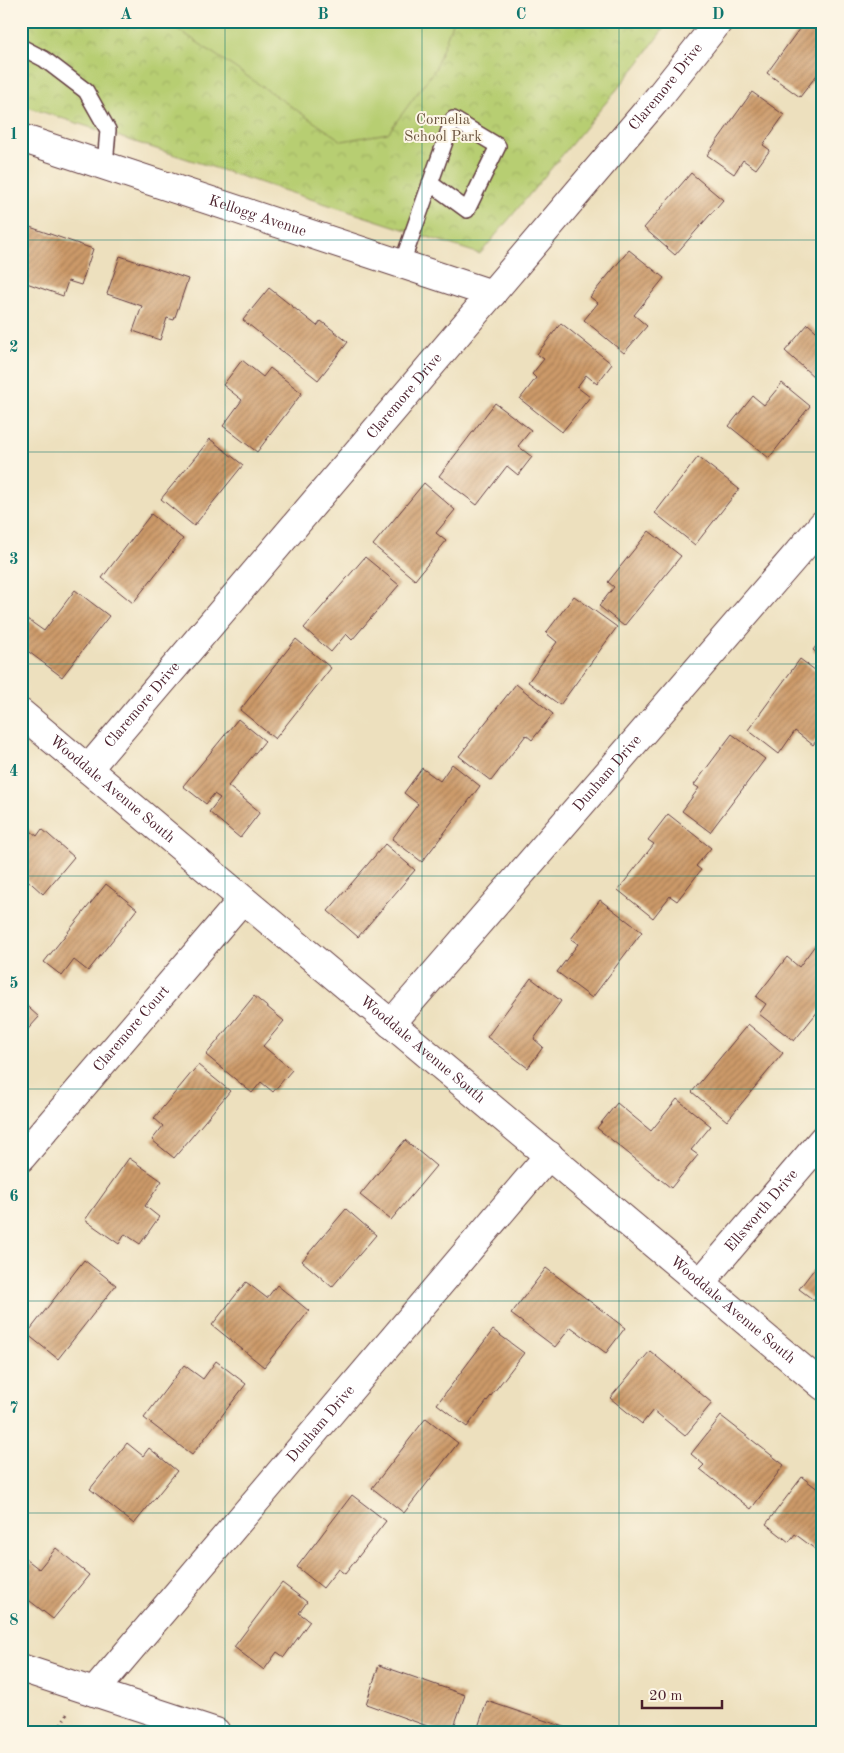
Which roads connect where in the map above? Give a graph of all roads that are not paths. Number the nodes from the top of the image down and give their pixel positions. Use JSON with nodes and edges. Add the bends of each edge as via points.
{"nodes":[{"id":1,"x":719,"y":21,"type":"edge"},
{"id":2,"x":21,"y":47,"type":"edge"},
{"id":3,"x":21,"y":138,"type":"edge"},
{"id":4,"x":105,"y":166,"type":"junction"},
{"id":5,"x":430,"y":183,"type":"junction"},
{"id":6,"x":402,"y":264,"type":"junction"},
{"id":7,"x":492,"y":294,"type":"junction"},
{"id":8,"x":823,"y":524,"type":"edge"},
{"id":9,"x":21,"y":713,"type":"edge"},
{"id":10,"x":88,"y":769,"type":"junction"},
{"id":11,"x":242,"y":900,"type":"junction"},
{"id":12,"x":391,"y":1024,"type":"junction"},
{"id":13,"x":823,"y":1139,"type":"edge"},
{"id":14,"x":549,"y":1155,"type":"junction"},
{"id":15,"x":21,"y":1158,"type":"edge"},
{"id":16,"x":700,"y":1282,"type":"junction"},
{"id":17,"x":823,"y":1386,"type":"edge"},
{"id":18,"x":21,"y":1668,"type":"edge"},
{"id":19,"x":94,"y":1692,"type":"junction"},
{"id":20,"x":216,"y":1732,"type":"edge"}],
"edges":[{"from":1,"to":7,"type":"street","name":"Claremore Drive"},
{"from":2,"to":4,"type":"lane","via":[[44,59],[86,91],[108,130]]},
{"from":3,"to":4,"type":"street","name":"Kellogg Avenue"},
{"from":4,"to":6,"type":"street","name":"Kellogg Avenue"},
{"from":5,"to":5,"type":"lane","via":[[453,119],[498,146],[467,210]]},
{"from":5,"to":6,"type":"lane"},
{"from":6,"to":7,"type":"street","name":"Kellogg Avenue"},
{"from":7,"to":10,"type":"street","name":"Claremore Drive"},
{"from":8,"to":12,"type":"street","name":"Dunham Drive"},
{"from":9,"to":10,"type":"street","name":"Wooddale Avenue South"},
{"from":10,"to":11,"type":"street","name":"Wooddale Avenue South"},
{"from":11,"to":12,"type":"street","name":"Wooddale Avenue South"},
{"from":11,"to":15,"type":"street","name":"Claremore Court"},
{"from":12,"to":14,"type":"street","name":"Wooddale Avenue South"},
{"from":13,"to":16,"type":"street","name":"Ellsworth Drive"},
{"from":14,"to":16,"type":"street","name":"Wooddale Avenue South"},
{"from":14,"to":19,"type":"street","name":"Dunham Drive"},
{"from":16,"to":17,"type":"street","name":"Wooddale Avenue South"},
{"from":18,"to":19,"type":"street"},
{"from":19,"to":20,"type":"street"}]}
